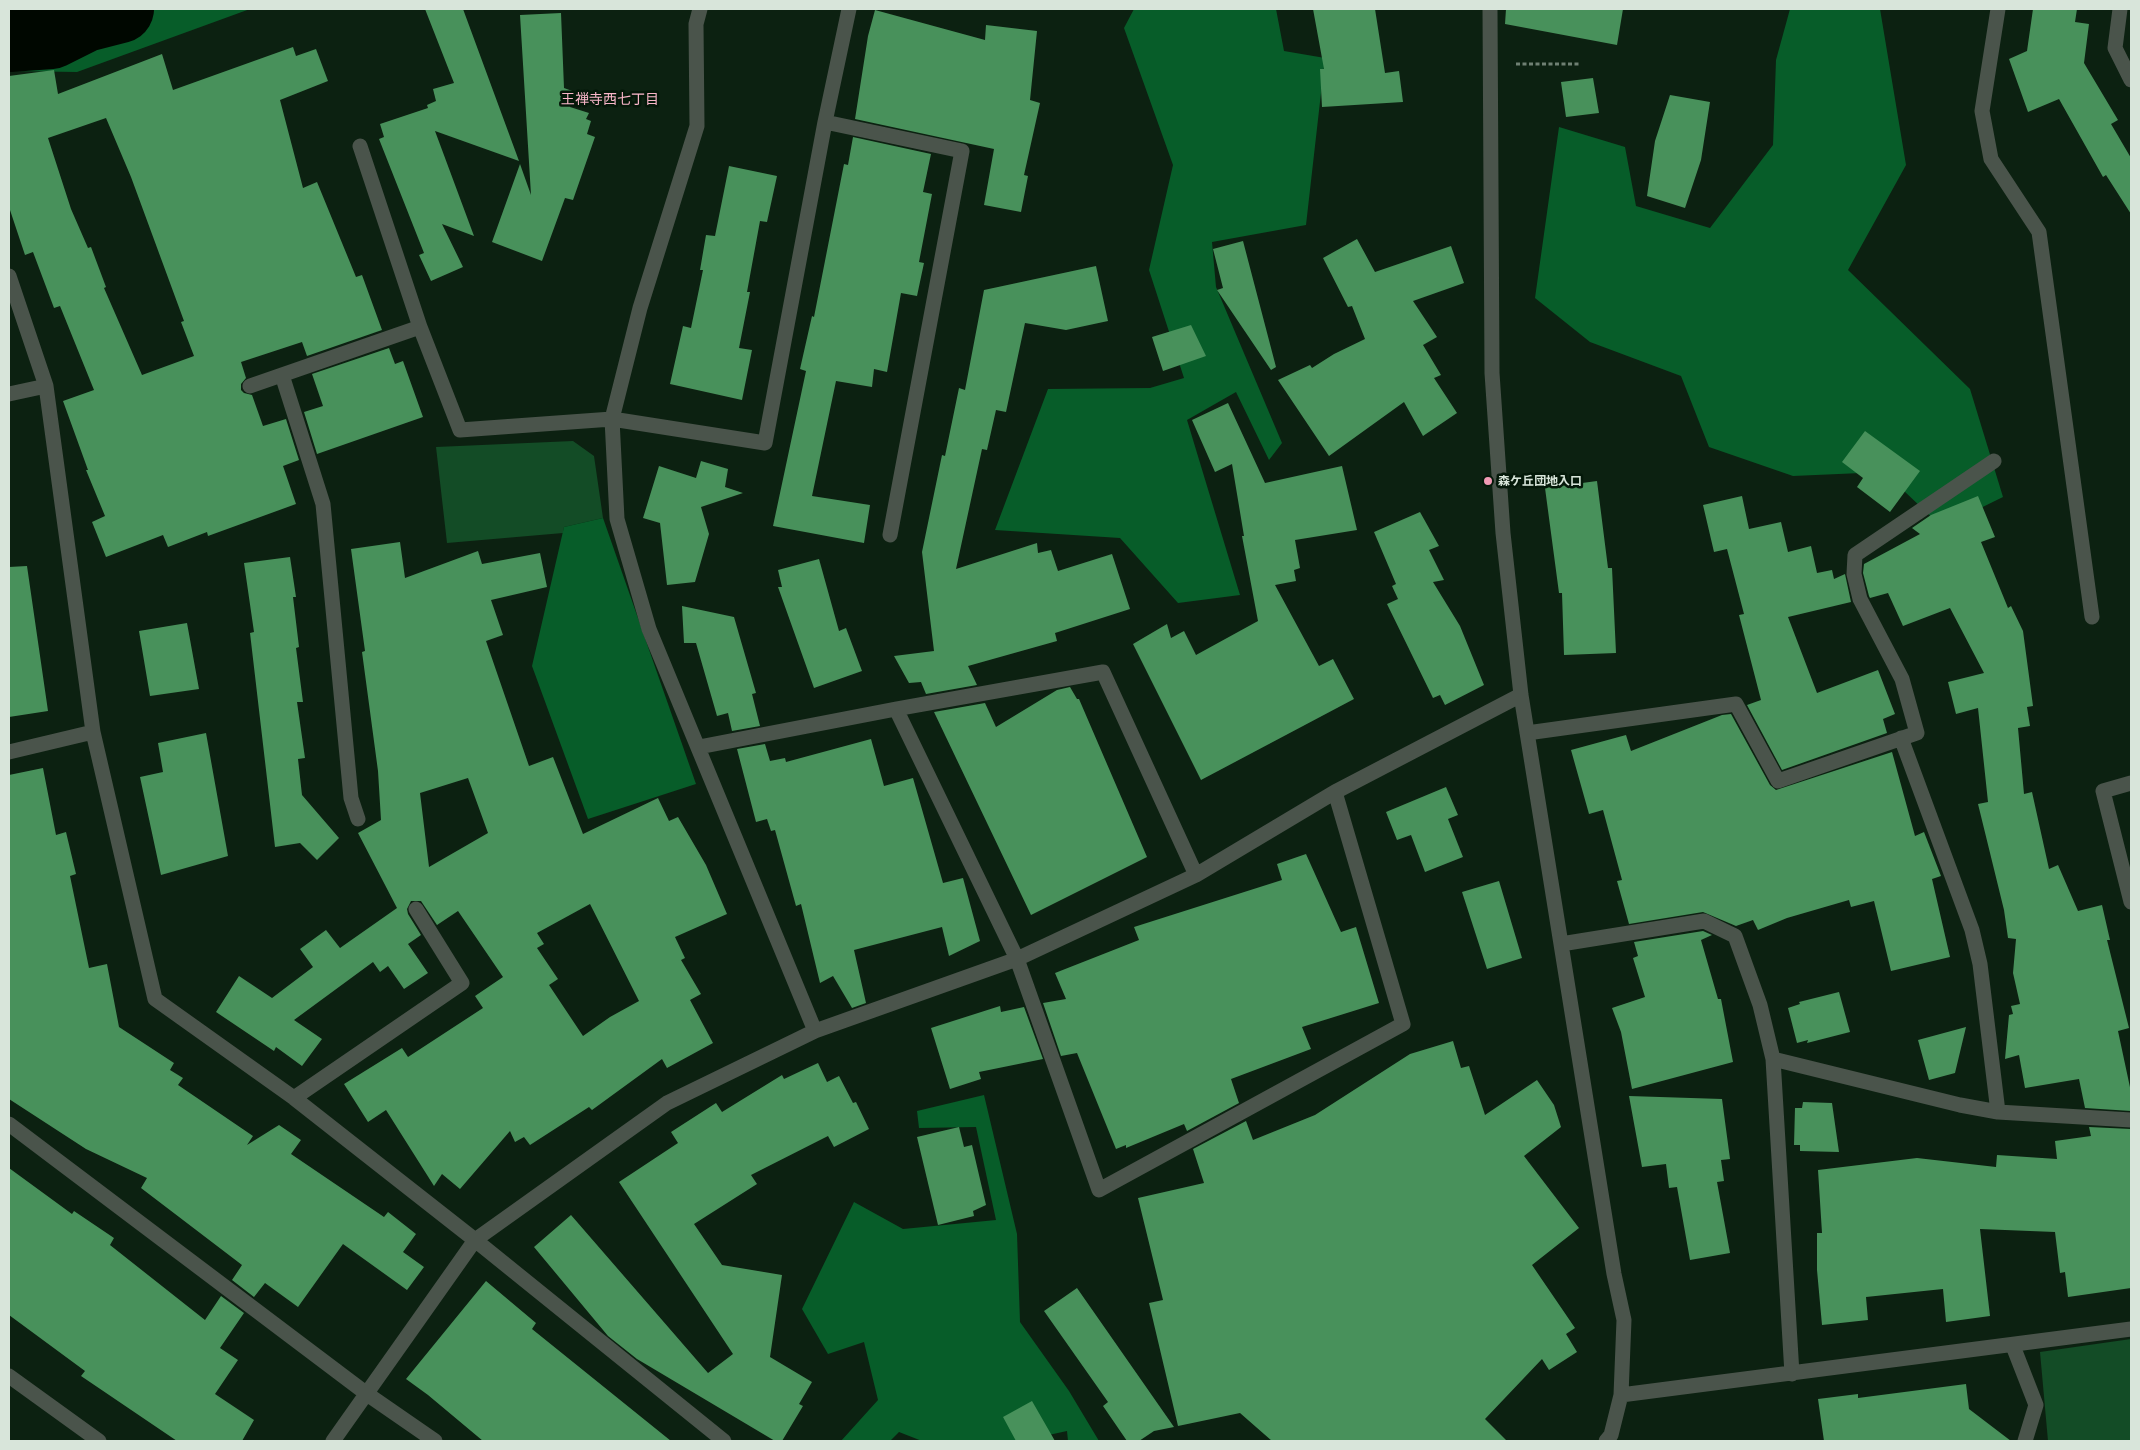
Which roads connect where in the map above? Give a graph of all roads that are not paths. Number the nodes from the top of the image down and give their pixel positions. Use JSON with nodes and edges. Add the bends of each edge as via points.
{"nodes":[{"id":1,"x":700,"y":9,"type":"edge"},
{"id":2,"x":849,"y":9,"type":"edge"},
{"id":3,"x":1490,"y":9,"type":"edge"},
{"id":4,"x":1998,"y":9,"type":"edge"},
{"id":5,"x":2120,"y":9,"type":"edge"},
{"id":6,"x":2131,"y":80,"type":"edge"},
{"id":7,"x":825,"y":122,"type":"junction"},
{"id":8,"x":360,"y":146,"type":"dead end"},
{"id":9,"x":9,"y":276,"type":"edge"},
{"id":10,"x":420,"y":327,"type":"junction"},
{"id":11,"x":282,"y":375,"type":"junction"},
{"id":12,"x":46,"y":386,"type":"junction"},
{"id":13,"x":250,"y":386,"type":"dead end"},
{"id":14,"x":9,"y":394,"type":"edge"},
{"id":15,"x":612,"y":419,"type":"junction"},
{"id":16,"x":1994,"y":461,"type":"dead end"},
{"id":17,"x":890,"y":535,"type":"dead end"},
{"id":18,"x":2092,"y":617,"type":"dead end"},
{"id":19,"x":1521,"y":695,"type":"junction"},
{"id":20,"x":896,"y":708,"type":"junction"},
{"id":21,"x":93,"y":732,"type":"junction"},
{"id":22,"x":1527,"y":733,"type":"junction"},
{"id":23,"x":1901,"y":738,"type":"junction"},
{"id":24,"x":699,"y":747,"type":"junction"},
{"id":25,"x":9,"y":752,"type":"edge"},
{"id":26,"x":2131,"y":783,"type":"edge"},
{"id":27,"x":1335,"y":792,"type":"junction"},
{"id":28,"x":358,"y":819,"type":"dead end"},
{"id":29,"x":1196,"y":875,"type":"junction"},
{"id":30,"x":2131,"y":902,"type":"edge"},
{"id":31,"x":416,"y":909,"type":"dead end"},
{"id":32,"x":1561,"y":944,"type":"junction"},
{"id":33,"x":1017,"y":959,"type":"junction"},
{"id":34,"x":815,"y":1031,"type":"junction"},
{"id":35,"x":1774,"y":1059,"type":"junction"},
{"id":36,"x":294,"y":1098,"type":"junction"},
{"id":37,"x":1998,"y":1112,"type":"junction"},
{"id":38,"x":2131,"y":1120,"type":"edge"},
{"id":39,"x":9,"y":1124,"type":"edge"},
{"id":40,"x":475,"y":1240,"type":"junction"},
{"id":41,"x":2131,"y":1329,"type":"edge"},
{"id":42,"x":2013,"y":1346,"type":"junction"},
{"id":43,"x":1792,"y":1374,"type":"junction"},
{"id":44,"x":9,"y":1376,"type":"edge"},
{"id":45,"x":367,"y":1394,"type":"junction"},
{"id":46,"x":1621,"y":1395,"type":"junction"},
{"id":47,"x":99,"y":1441,"type":"edge"},
{"id":48,"x":333,"y":1441,"type":"edge"},
{"id":49,"x":435,"y":1441,"type":"edge"},
{"id":50,"x":724,"y":1441,"type":"edge"},
{"id":51,"x":1606,"y":1441,"type":"edge"},
{"id":52,"x":2025,"y":1441,"type":"edge"}],
"edges":[{"from":1,"to":15,"type":"street","via":[[696,24],[697,126],[640,308]]},
{"from":2,"to":7,"type":"street"},
{"from":3,"to":19,"type":"street","via":[[1492,372],[1503,532]]},
{"from":4,"to":18,"type":"street","via":[[1982,111],[1991,158],[2039,232]]},
{"from":5,"to":6,"type":"street","via":[[2115,48]]},
{"from":7,"to":15,"type":"street","via":[[765,443]]},
{"from":7,"to":17,"type":"street","via":[[962,151]]},
{"from":8,"to":10,"type":"street"},
{"from":9,"to":12,"type":"street"},
{"from":10,"to":11,"type":"street"},
{"from":10,"to":15,"type":"street","via":[[460,430]]},
{"from":11,"to":13,"type":"street"},
{"from":11,"to":28,"type":"street","via":[[324,504],[351,798]]},
{"from":12,"to":14,"type":"street"},
{"from":12,"to":21,"type":"street"},
{"from":15,"to":24,"type":"street","via":[[617,519],[649,628]]},
{"from":16,"to":23,"type":"street","via":[[1855,555],[1854,574],[1860,599],[1902,679],[1916,733]]},
{"from":19,"to":22,"type":"street"},
{"from":19,"to":27,"type":"street"},
{"from":20,"to":24,"type":"street"},
{"from":20,"to":29,"type":"street","via":[[1103,672]]},
{"from":20,"to":33,"type":"street"},
{"from":21,"to":25,"type":"street"},
{"from":21,"to":36,"type":"street","via":[[155,999]]},
{"from":22,"to":23,"type":"street","via":[[1736,704],[1778,781]]},
{"from":22,"to":32,"type":"street"},
{"from":23,"to":37,"type":"street","via":[[1972,930],[1980,964]]},
{"from":24,"to":34,"type":"street"},
{"from":26,"to":30,"type":"street","via":[[2103,792]]},
{"from":27,"to":29,"type":"street"},
{"from":27,"to":33,"type":"street","via":[[1403,1024],[1099,1190]]},
{"from":29,"to":33,"type":"street"},
{"from":31,"to":36,"type":"street","via":[[462,983]]},
{"from":32,"to":35,"type":"street","via":[[1704,921],[1735,936],[1760,1005]]},
{"from":32,"to":46,"type":"street","via":[[1624,1320]]},
{"from":33,"to":34,"type":"street"},
{"from":34,"to":40,"type":"street","via":[[667,1103]]},
{"from":35,"to":37,"type":"street"},
{"from":35,"to":43,"type":"street"},
{"from":36,"to":40,"type":"street"},
{"from":37,"to":38,"type":"street"},
{"from":39,"to":45,"type":"street"},
{"from":40,"to":45,"type":"street"},
{"from":40,"to":50,"type":"street"},
{"from":41,"to":42,"type":"street"},
{"from":42,"to":43,"type":"street"},
{"from":42,"to":52,"type":"street","via":[[2036,1405]]},
{"from":43,"to":46,"type":"street"},
{"from":44,"to":47,"type":"street"},
{"from":45,"to":48,"type":"street"},
{"from":45,"to":49,"type":"street"},
{"from":46,"to":51,"type":"street","via":[[1611,1435]]}]}
